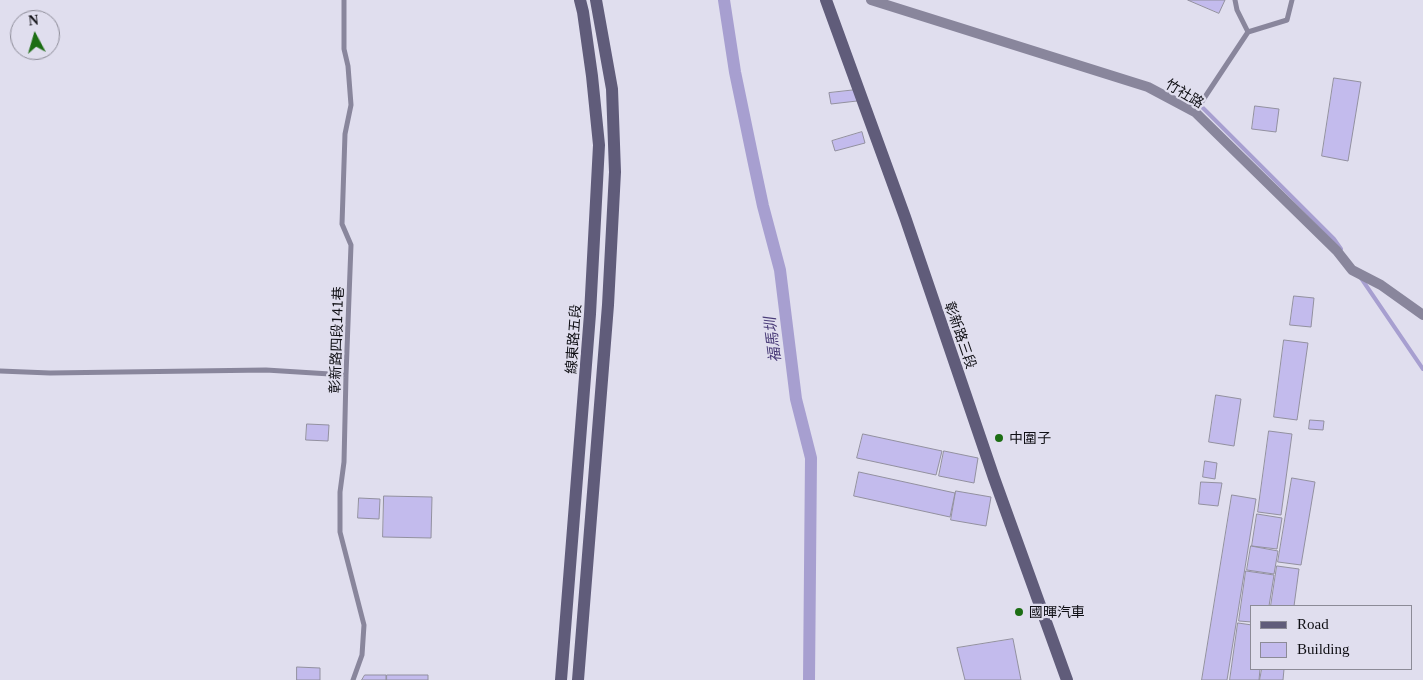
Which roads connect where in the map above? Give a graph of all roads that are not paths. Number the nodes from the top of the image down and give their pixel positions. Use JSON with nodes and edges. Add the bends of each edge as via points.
{"nodes":[{"id":1,"x":344,"y":0,"type":"edge"},
{"id":2,"x":580,"y":0,"type":"edge"},
{"id":3,"x":596,"y":0,"type":"edge"},
{"id":4,"x":871,"y":0,"type":"edge"},
{"id":5,"x":1235,"y":0,"type":"edge"},
{"id":6,"x":1292,"y":0,"type":"edge"},
{"id":7,"x":829,"y":3,"type":"edge"},
{"id":8,"x":1248,"y":32,"type":"junction"},
{"id":9,"x":1195,"y":112,"type":"junction"},
{"id":10,"x":1423,"y":315,"type":"edge"},
{"id":11,"x":0,"y":372,"type":"edge"},
{"id":12,"x":346,"y":375,"type":"junction"},
{"id":13,"x":353,"y":680,"type":"edge"},
{"id":14,"x":561,"y":680,"type":"edge"},
{"id":15,"x":578,"y":680,"type":"edge"},
{"id":16,"x":1066,"y":680,"type":"edge"}],
"edges":[{"from":1,"to":12,"type":"lane","name":"彰新路四段141巷","via":[[344,49],[351,104],[345,134],[342,224],[351,245]]},
{"from":2,"to":14,"type":"main road","name":"線東路五段","via":[[599,145],[590,314]]},
{"from":3,"to":15,"type":"main road","via":[[612,89],[615,172],[608,304]]},
{"from":4,"to":9,"type":"street","name":"竹社路","via":[[1148,87]]},
{"from":5,"to":8,"type":"lane"},
{"from":6,"to":8,"type":"lane","via":[[1287,20]]},
{"from":7,"to":16,"type":"main road","name":"彰新路三段"},
{"from":8,"to":9,"type":"lane"},
{"from":9,"to":10,"type":"street","name":"竹社路","via":[[1337,250],[1352,270],[1381,285]]},
{"from":11,"to":12,"type":"lane","via":[[266,370]]},
{"from":12,"to":13,"type":"lane","name":"彰新路四段141巷","via":[[340,532],[364,625],[362,655]]}]}
